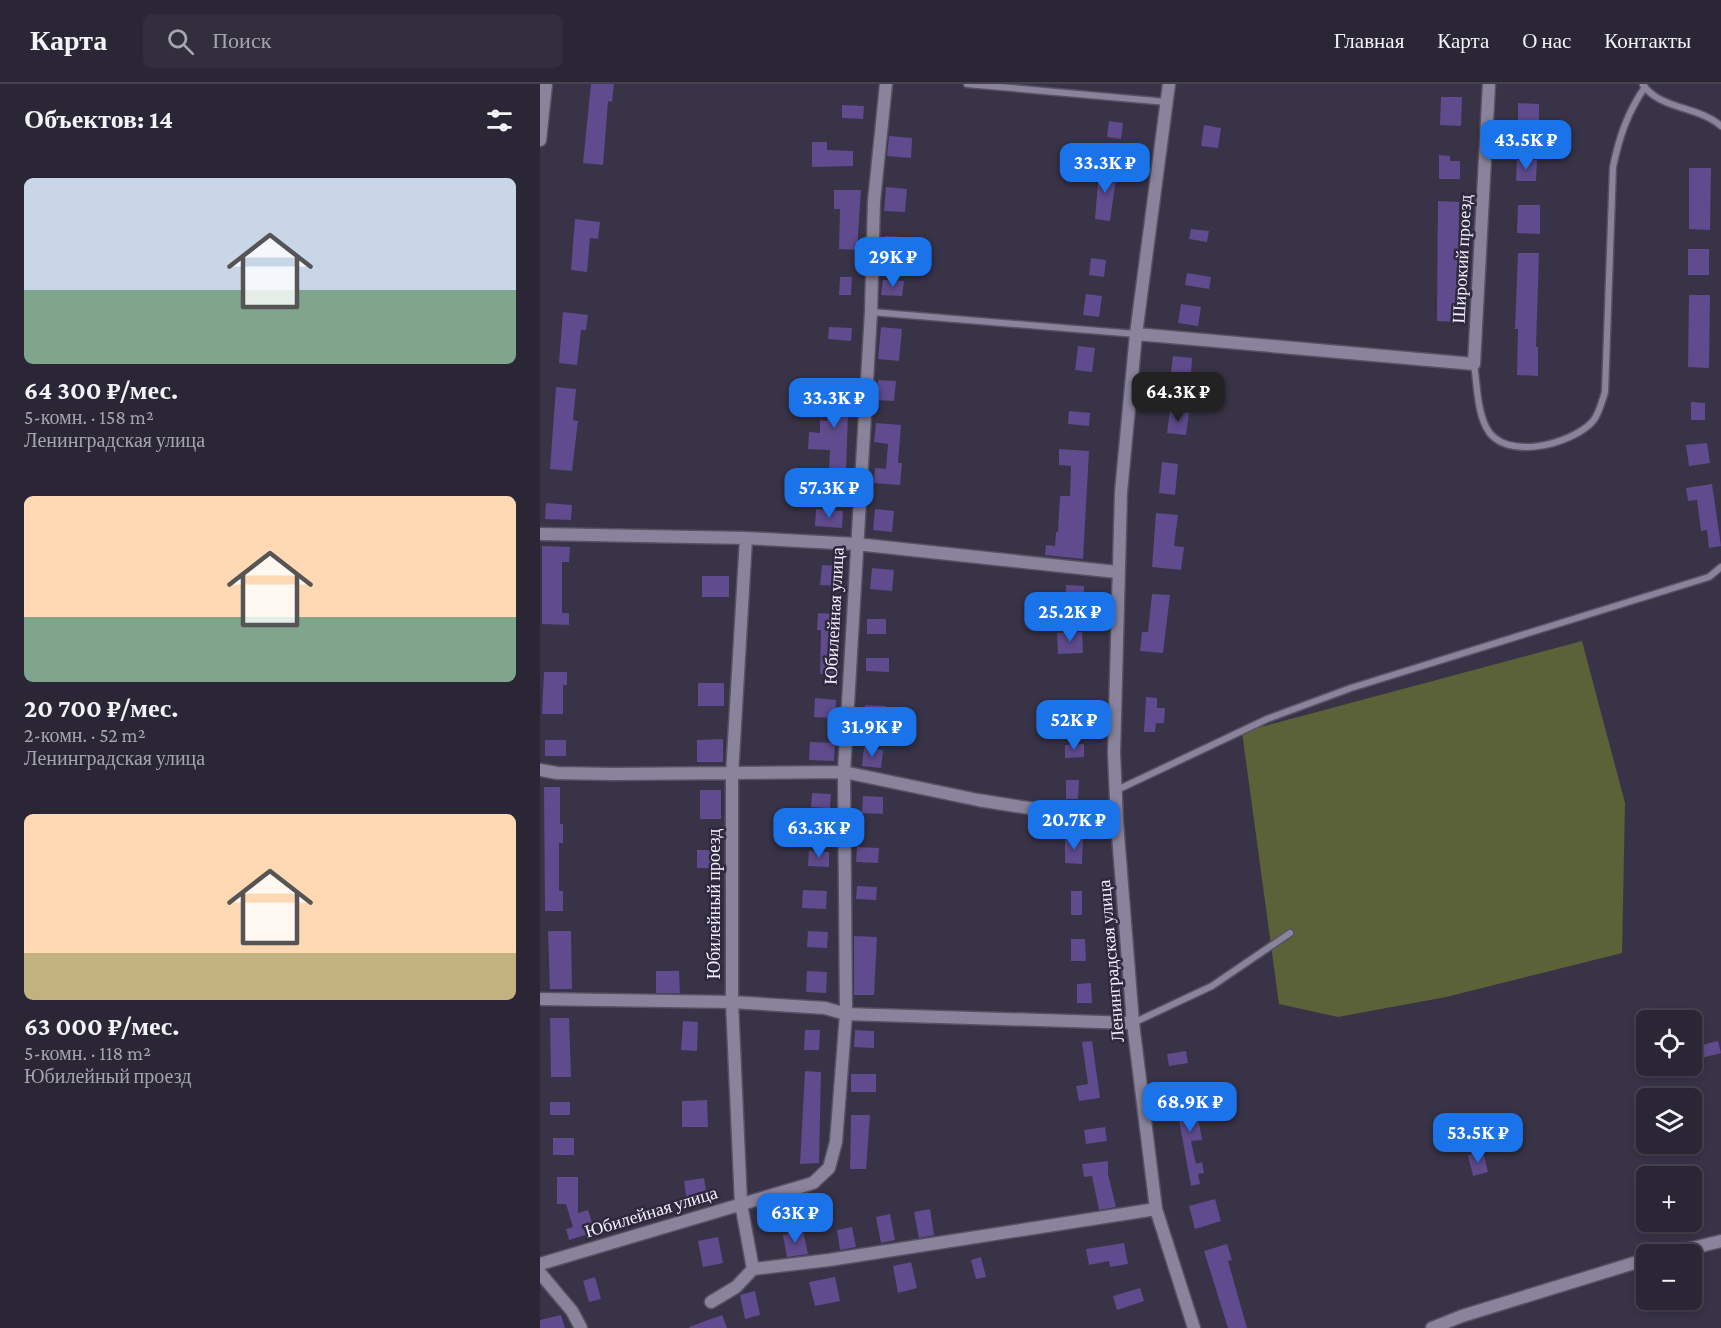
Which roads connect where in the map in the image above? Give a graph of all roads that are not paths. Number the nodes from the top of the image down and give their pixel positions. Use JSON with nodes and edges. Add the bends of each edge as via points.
{"nodes":[{"id":1,"x":546,"y":84,"type":"edge"},
{"id":2,"x":886,"y":84,"type":"edge"},
{"id":3,"x":967,"y":84,"type":"edge"},
{"id":4,"x":1169,"y":84,"type":"edge"},
{"id":5,"x":1489,"y":84,"type":"edge"},
{"id":6,"x":1644,"y":86,"type":"edge"},
{"id":7,"x":1167,"y":102,"type":"junction"},
{"id":8,"x":1721,"y":126,"type":"edge"},
{"id":9,"x":540,"y":140,"type":"edge"},
{"id":10,"x":872,"y":312,"type":"junction"},
{"id":11,"x":1136,"y":334,"type":"junction"},
{"id":12,"x":1474,"y":364,"type":"junction"},
{"id":13,"x":540,"y":534,"type":"edge"},
{"id":14,"x":746,"y":538,"type":"junction"},
{"id":15,"x":856,"y":544,"type":"junction"},
{"id":16,"x":1721,"y":567,"type":"edge"},
{"id":17,"x":1117,"y":572,"type":"junction"},
{"id":18,"x":540,"y":770,"type":"edge"},
{"id":19,"x":844,"y":772,"type":"junction"},
{"id":20,"x":732,"y":775,"type":"junction"},
{"id":21,"x":1117,"y":790,"type":"junction"},
{"id":22,"x":1117,"y":822,"type":"junction"},
{"id":23,"x":1290,"y":933,"type":"dead end"},
{"id":24,"x":540,"y":999,"type":"edge"},
{"id":25,"x":732,"y":1002,"type":"junction"},
{"id":26,"x":846,"y":1014,"type":"junction"},
{"id":27,"x":1133,"y":1023,"type":"junction"},
{"id":28,"x":741,"y":1204,"type":"junction"},
{"id":29,"x":1156,"y":1209,"type":"junction"},
{"id":30,"x":1721,"y":1241,"type":"edge"},
{"id":31,"x":1702,"y":1246,"type":"edge"},
{"id":32,"x":1636,"y":1262,"type":"edge"},
{"id":33,"x":540,"y":1264,"type":"edge"},
{"id":34,"x":753,"y":1269,"type":"junction"},
{"id":35,"x":540,"y":1273,"type":"edge"},
{"id":36,"x":711,"y":1302,"type":"dead end"},
{"id":37,"x":581,"y":1328,"type":"edge"},
{"id":38,"x":1194,"y":1328,"type":"edge"},
{"id":39,"x":1432,"y":1328,"type":"edge"}],
"edges":[{"from":1,"to":9,"type":"street"},
{"from":2,"to":10,"type":"street","name":"Юбилейная улица","via":[[874,201]]},
{"from":3,"to":7,"type":"lane"},
{"from":4,"to":7,"type":"street","name":"Ленинградская улица"},
{"from":5,"to":12,"type":"street","name":"Широкий проезд"},
{"from":6,"to":8,"type":"lane","via":[[1671,104],[1712,117]]},
{"from":6,"to":12,"type":"lane","via":[[1628,113],[1613,168],[1605,392],[1595,419],[1584,429],[1554,443],[1513,446],[1495,438],[1486,428]]},
{"from":7,"to":11,"type":"street","name":"Ленинградская улица"},
{"from":10,"to":11,"type":"lane"},
{"from":10,"to":15,"type":"street","name":"Юбилейная улица"},
{"from":11,"to":12,"type":"street"},
{"from":11,"to":17,"type":"street","name":"Ленинградская улица","via":[[1120,492]]},
{"from":13,"to":14,"type":"street"},
{"from":14,"to":15,"type":"street"},
{"from":14,"to":20,"type":"street","name":"Юбилейный проезд"},
{"from":15,"to":17,"type":"street"},
{"from":15,"to":19,"type":"street","name":"Юбилейная улица"},
{"from":16,"to":21,"type":"lane","via":[[1708,577],[1340,692],[1267,719]]},
{"from":17,"to":21,"type":"street","name":"Ленинградская улица"},
{"from":18,"to":20,"type":"street"},
{"from":19,"to":20,"type":"street"},
{"from":19,"to":22,"type":"street","via":[[978,800]]},
{"from":19,"to":26,"type":"street","name":"Юбилейная улица"},
{"from":20,"to":25,"type":"street","name":"Юбилейный проезд"},
{"from":21,"to":22,"type":"street","name":"Ленинградская улица"},
{"from":22,"to":27,"type":"street","name":"Ленинградская улица"},
{"from":23,"to":27,"type":"lane","via":[[1212,986]]},
{"from":24,"to":25,"type":"street"},
{"from":25,"to":26,"type":"street","via":[[825,1008]]},
{"from":25,"to":28,"type":"street","name":"Юбилейный проезд"},
{"from":26,"to":27,"type":"street"},
{"from":26,"to":28,"type":"street","name":"Юбилейная улица","via":[[836,1142],[829,1168],[813,1183]]},
{"from":27,"to":29,"type":"street","name":"Ленинградская улица"},
{"from":28,"to":33,"type":"street","name":"Юбилейная улица"},
{"from":28,"to":34,"type":"street","name":"Юбилейный проезд"},
{"from":29,"to":34,"type":"street"},
{"from":29,"to":38,"type":"street","name":"Ленинградская улица"},
{"from":30,"to":31,"type":"street"},
{"from":32,"to":39,"type":"street"},
{"from":34,"to":36,"type":"street","via":[[736,1287]]},
{"from":35,"to":37,"type":"street"}]}
